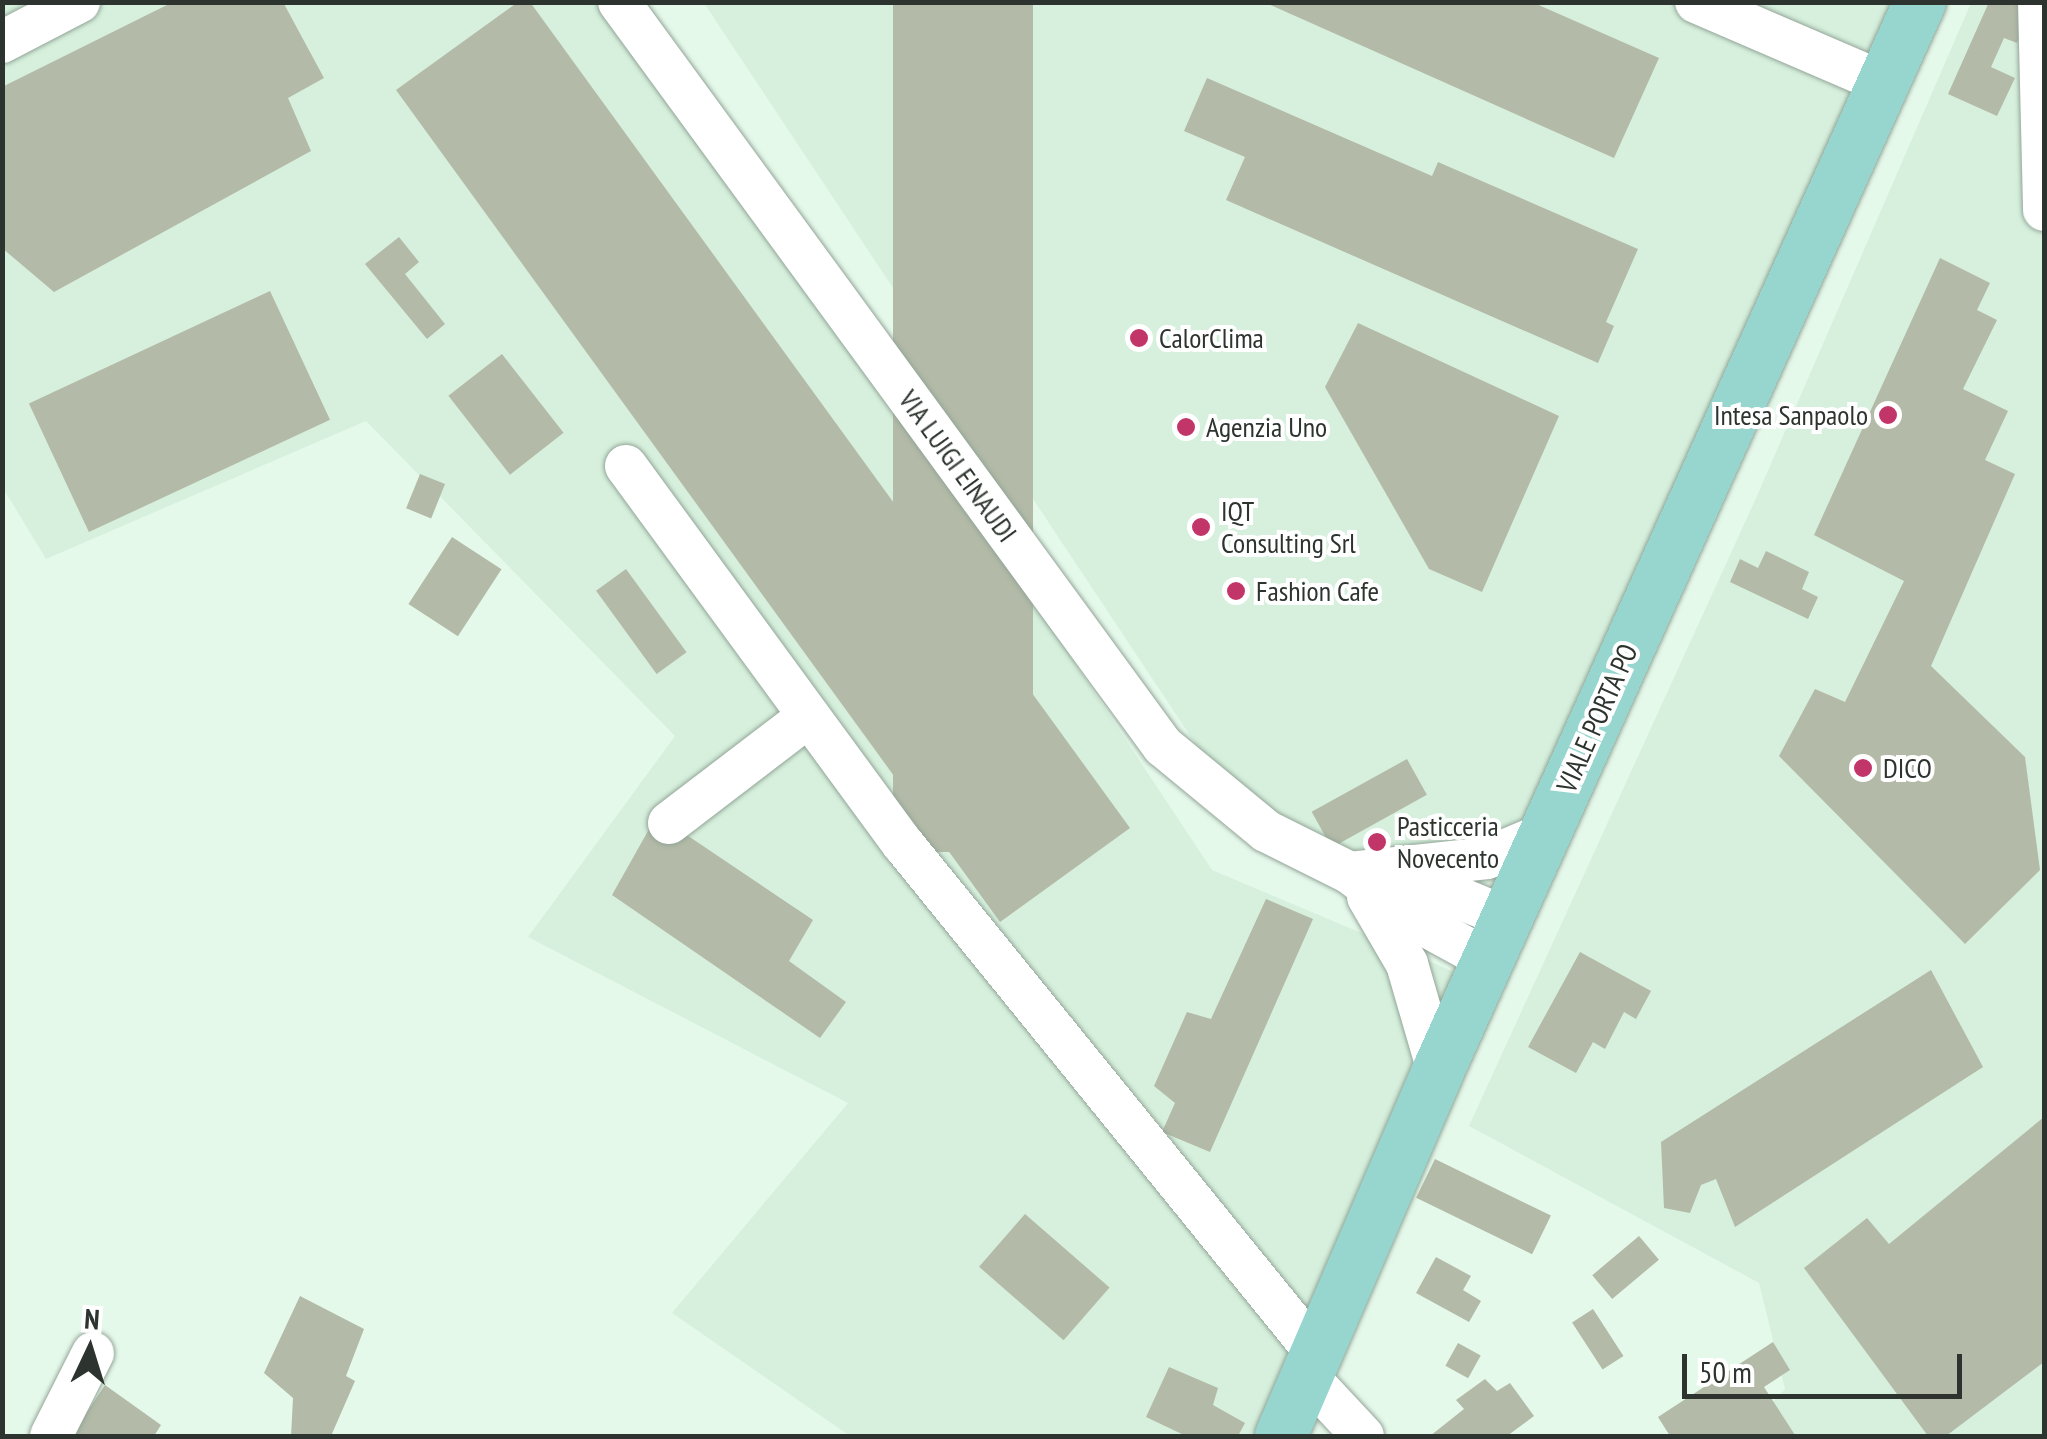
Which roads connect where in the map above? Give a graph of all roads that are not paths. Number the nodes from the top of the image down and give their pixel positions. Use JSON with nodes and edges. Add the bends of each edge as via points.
{"nodes":[{"id":1,"x":80,"y":2,"type":"edge"},
{"id":2,"x":619,"y":2,"type":"edge"},
{"id":3,"x":1696,"y":2,"type":"edge"},
{"id":4,"x":1920,"y":2,"type":"edge"},
{"id":5,"x":2039,"y":2,"type":"edge"},
{"id":6,"x":2,"y":42,"type":"edge"},
{"id":7,"x":1884,"y":83,"type":"junction"},
{"id":8,"x":2044,"y":210,"type":"edge"},
{"id":9,"x":626,"y":466,"type":"dead end"},
{"id":10,"x":809,"y":716,"type":"junction"},
{"id":11,"x":669,"y":823,"type":"dead end"},
{"id":12,"x":1544,"y":834,"type":"junction"},
{"id":13,"x":1350,"y":873,"type":"junction"},
{"id":14,"x":1498,"y":939,"type":"junction"},
{"id":15,"x":1438,"y":1071,"type":"junction"},
{"id":16,"x":93,"y":1353,"type":"dead end"},
{"id":17,"x":1312,"y":1365,"type":"junction"},
{"id":18,"x":51,"y":1436,"type":"edge"},
{"id":19,"x":1281,"y":1436,"type":"edge"},
{"id":20,"x":1363,"y":1436,"type":"edge"}],
"edges":[{"from":1,"to":6,"type":"street"},
{"from":2,"to":13,"type":"street","name":"VIA LUIGI EINAUDI","via":[[1163,746],[1266,831]]},
{"from":3,"to":7,"type":"street"},
{"from":4,"to":7,"type":"main road","name":"VIALE PORTA PO"},
{"from":5,"to":8,"type":"street"},
{"from":7,"to":12,"type":"main road","name":"VIALE PORTA PO"},
{"from":9,"to":10,"type":"street"},
{"from":10,"to":11,"type":"street"},
{"from":10,"to":17,"type":"street"},
{"from":12,"to":13,"type":"street","via":[[1487,858]]},
{"from":12,"to":14,"type":"main road","name":"VIALE PORTA PO"},
{"from":13,"to":14,"type":"street","name":"VIA LUIGI EINAUDI","via":[[1423,882]]},
{"from":13,"to":15,"type":"street","name":"VIA LUIGI EINAUDI","via":[[1386,920],[1407,964]]},
{"from":14,"to":15,"type":"main road","name":"VIALE PORTA PO"},
{"from":15,"to":17,"type":"main road","name":"VIALE PORTA PO"},
{"from":16,"to":18,"type":"street"},
{"from":17,"to":19,"type":"main road","name":"VIALE PORTA PO"},
{"from":17,"to":20,"type":"street"}]}
